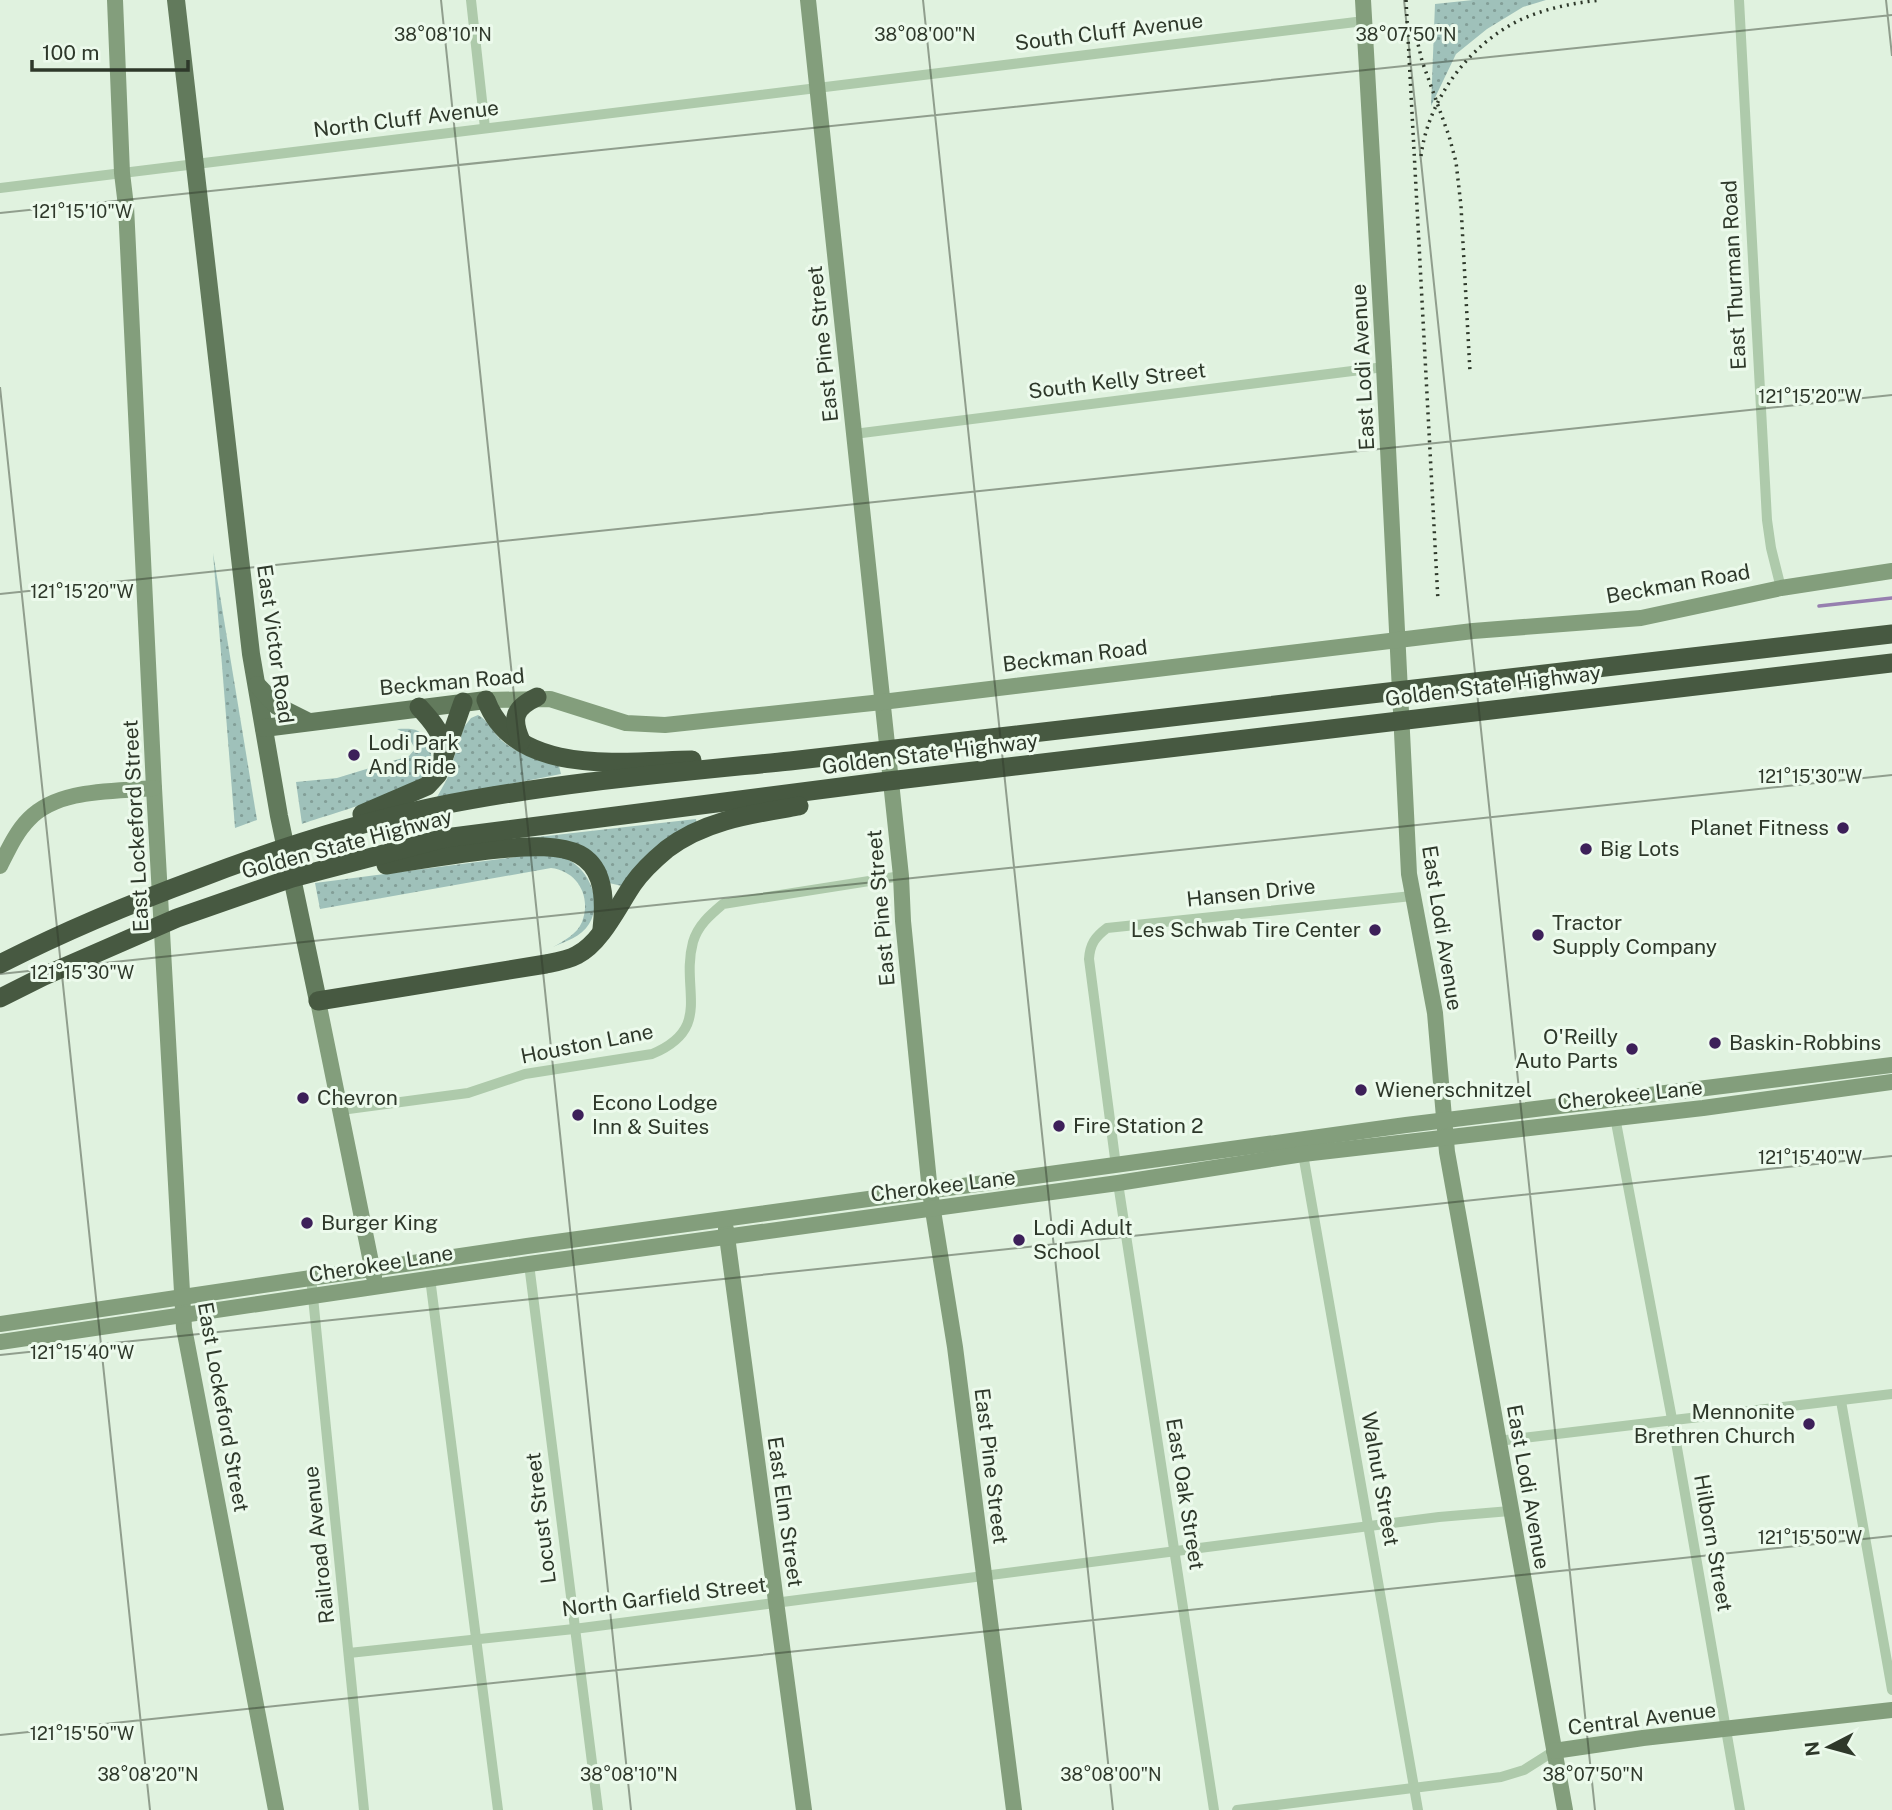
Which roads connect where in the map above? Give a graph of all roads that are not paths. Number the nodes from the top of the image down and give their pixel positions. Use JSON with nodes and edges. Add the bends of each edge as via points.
{"nodes":[{"id":1,"x":115,"y":0,"type":"edge"},
{"id":2,"x":176,"y":0,"type":"edge"},
{"id":3,"x":471,"y":0,"type":"edge"},
{"id":4,"x":808,"y":0,"type":"edge"},
{"id":5,"x":1363,"y":0,"type":"edge"},
{"id":6,"x":1739,"y":0,"type":"edge"},
{"id":7,"x":1364,"y":21,"type":"junction"},
{"id":8,"x":817,"y":89,"type":"junction"},
{"id":9,"x":485,"y":128,"type":"junction"},
{"id":10,"x":195,"y":165,"type":"junction"},
{"id":11,"x":122,"y":173,"type":"junction"},
{"id":12,"x":0,"y":188,"type":"edge"},
{"id":13,"x":1384,"y":367,"type":"junction"},
{"id":14,"x":854,"y":433,"type":"junction"},
{"id":15,"x":1892,"y":571,"type":"edge"},
{"id":16,"x":1781,"y":588,"type":"junction"},
{"id":17,"x":1892,"y":634,"type":"edge"},
{"id":18,"x":1397,"y":641,"type":"junction"},
{"id":19,"x":1892,"y":663,"type":"edge"},
{"id":20,"x":256,"y":684,"type":"junction"},
{"id":21,"x":537,"y":697,"type":"junction"},
{"id":22,"x":485,"y":700,"type":"junction"},
{"id":23,"x":463,"y":702,"type":"junction"},
{"id":24,"x":882,"y":702,"type":"junction"},
{"id":25,"x":419,"y":707,"type":"junction"},
{"id":26,"x":307,"y":721,"type":"junction"},
{"id":27,"x":264,"y":728,"type":"junction"},
{"id":28,"x":521,"y":741,"type":"junction"},
{"id":29,"x":790,"y":761,"type":"junction"},
{"id":30,"x":442,"y":764,"type":"junction"},
{"id":31,"x":880,"y":782,"type":"junction"},
{"id":32,"x":154,"y":788,"type":"junction"},
{"id":33,"x":274,"y":851,"type":"junction"},
{"id":34,"x":0,"y":866,"type":"edge"},
{"id":35,"x":312,"y":873,"type":"junction"},
{"id":36,"x":901,"y":876,"type":"junction"},
{"id":37,"x":1412,"y":896,"type":"junction"},
{"id":38,"x":602,"y":929,"type":"junction"},
{"id":39,"x":0,"y":964,"type":"edge"},
{"id":40,"x":0,"y":998,"type":"edge"},
{"id":41,"x":318,"y":1001,"type":"junction"},
{"id":42,"x":1892,"y":1065,"type":"edge"},
{"id":43,"x":1892,"y":1082,"type":"edge"},
{"id":44,"x":341,"y":1110,"type":"junction"},
{"id":45,"x":1615,"y":1117,"type":"junction"},
{"id":46,"x":1444,"y":1120,"type":"junction"},
{"id":47,"x":1445,"y":1137,"type":"junction"},
{"id":48,"x":1303,"y":1154,"type":"junction"},
{"id":49,"x":1116,"y":1166,"type":"junction"},
{"id":50,"x":1118,"y":1184,"type":"junction"},
{"id":51,"x":930,"y":1192,"type":"junction"},
{"id":52,"x":933,"y":1209,"type":"junction"},
{"id":53,"x":724,"y":1219,"type":"junction"},
{"id":54,"x":727,"y":1237,"type":"junction"},
{"id":55,"x":529,"y":1264,"type":"junction"},
{"id":56,"x":373,"y":1269,"type":"junction"},
{"id":57,"x":311,"y":1277,"type":"junction"},
{"id":58,"x":430,"y":1278,"type":"junction"},
{"id":59,"x":376,"y":1286,"type":"junction"},
{"id":60,"x":314,"y":1296,"type":"junction"},
{"id":61,"x":182,"y":1298,"type":"junction"},
{"id":62,"x":183,"y":1316,"type":"junction"},
{"id":63,"x":0,"y":1324,"type":"edge"},
{"id":64,"x":0,"y":1342,"type":"edge"},
{"id":65,"x":1892,"y":1394,"type":"edge"},
{"id":66,"x":1841,"y":1401,"type":"junction"},
{"id":67,"x":1672,"y":1419,"type":"junction"},
{"id":68,"x":1498,"y":1441,"type":"junction"},
{"id":69,"x":1510,"y":1511,"type":"junction"},
{"id":70,"x":1369,"y":1526,"type":"junction"},
{"id":71,"x":1174,"y":1552,"type":"junction"},
{"id":72,"x":984,"y":1576,"type":"junction"},
{"id":73,"x":776,"y":1602,"type":"junction"},
{"id":74,"x":573,"y":1629,"type":"junction"},
{"id":75,"x":476,"y":1640,"type":"junction"},
{"id":76,"x":349,"y":1653,"type":"junction"},
{"id":77,"x":1892,"y":1690,"type":"edge"},
{"id":78,"x":1892,"y":1710,"type":"edge"},
{"id":79,"x":1726,"y":1730,"type":"junction"},
{"id":80,"x":1554,"y":1751,"type":"junction"},
{"id":81,"x":1414,"y":1789,"type":"junction"},
{"id":82,"x":276,"y":1810,"type":"edge"},
{"id":83,"x":364,"y":1810,"type":"edge"},
{"id":84,"x":498,"y":1810,"type":"edge"},
{"id":85,"x":598,"y":1810,"type":"edge"},
{"id":86,"x":804,"y":1810,"type":"edge"},
{"id":87,"x":1014,"y":1810,"type":"edge"},
{"id":88,"x":1214,"y":1810,"type":"edge"},
{"id":89,"x":1237,"y":1810,"type":"edge"},
{"id":90,"x":1418,"y":1810,"type":"edge"},
{"id":91,"x":1565,"y":1810,"type":"edge"},
{"id":92,"x":1741,"y":1810,"type":"edge"}],
"edges":[{"from":1,"to":11,"type":"street","name":"East Lockeford Street"},
{"from":2,"to":10,"type":"main road","name":"East Victor Road"},
{"from":3,"to":9,"type":"street"},
{"from":4,"to":8,"type":"street","name":"East Pine Street"},
{"from":5,"to":7,"type":"street","name":"East Lodi Avenue"},
{"from":6,"to":16,"type":"street","name":"East Thurman Road","via":[[1767,520]]},
{"from":7,"to":8,"type":"street","name":"South Cluff Avenue"},
{"from":7,"to":13,"type":"street","name":"East Lodi Avenue"},
{"from":8,"to":9,"type":"street","name":"North Cluff Avenue"},
{"from":8,"to":14,"type":"street","name":"East Pine Street"},
{"from":9,"to":10,"type":"street","name":"North Cluff Avenue"},
{"from":10,"to":11,"type":"street","name":"North Cluff Avenue"},
{"from":10,"to":20,"type":"main road","name":"East Victor Road"},
{"from":11,"to":12,"type":"street","name":"North Cluff Avenue"},
{"from":11,"to":32,"type":"street","name":"East Lockeford Street"},
{"from":13,"to":14,"type":"street","name":"South Kelly Street"},
{"from":13,"to":18,"type":"street","name":"East Lodi Avenue"},
{"from":14,"to":24,"type":"street","name":"East Pine Street"},
{"from":15,"to":16,"type":"street","name":"Beckman Road"},
{"from":16,"to":18,"type":"street","name":"Beckman Road","via":[[1641,618]]},
{"from":17,"to":29,"type":"highway","name":"Golden State Highway"},
{"from":18,"to":24,"type":"street","name":"Beckman Road"},
{"from":18,"to":37,"type":"street","name":"East Lodi Avenue"},
{"from":19,"to":31,"type":"highway","name":"Golden State Highway"},
{"from":20,"to":26,"type":"main road","via":[[277,706]]},
{"from":20,"to":27,"type":"main road","name":"East Victor Road"},
{"from":21,"to":22,"type":"street","name":"Beckman Road"},
{"from":21,"to":24,"type":"street","name":"Beckman Road","via":[[646,725]]},
{"from":21,"to":28,"type":"highway","via":[[516,716]]},
{"from":22,"to":23,"type":"main road","name":"Beckman Road"},
{"from":22,"to":28,"type":"highway","via":[[504,731]]},
{"from":23,"to":25,"type":"main road","name":"Beckman Road"},
{"from":23,"to":30,"type":"highway"},
{"from":24,"to":36,"type":"street","name":"East Pine Street"},
{"from":25,"to":26,"type":"main road","name":"Beckman Road"},
{"from":25,"to":30,"type":"highway","via":[[441,736]]},
{"from":26,"to":27,"type":"main road","name":"Beckman Road"},
{"from":27,"to":41,"type":"main road","name":"East Victor Road"},
{"from":28,"to":29,"type":"highway","via":[[562,759],[749,757]]},
{"from":29,"to":33,"type":"highway","name":"Golden State Highway","via":[[610,779],[491,797],[343,828]]},
{"from":30,"to":33,"type":"highway","via":[[427,786],[412,794]]},
{"from":31,"to":35,"type":"highway","name":"Golden State Highway","via":[[445,838]]},
{"from":31,"to":38,"type":"highway","via":[[814,804],[749,814],[693,832],[642,873]]},
{"from":32,"to":34,"type":"street","via":[[66,798],[47,805],[28,820]]},
{"from":32,"to":61,"type":"street","name":"East Lockeford Street"},
{"from":33,"to":39,"type":"highway","name":"Golden State Highway","via":[[102,916]]},
{"from":35,"to":38,"type":"highway","via":[[477,851],[561,847],[584,858],[601,881]]},
{"from":35,"to":40,"type":"highway","name":"Golden State Highway","via":[[177,918]]},
{"from":36,"to":44,"type":"street","name":"Houston Lane","via":[[723,904],[707,917],[693,941],[688,1024],[680,1037],[660,1051],[525,1074],[468,1093]]},
{"from":36,"to":51,"type":"street","name":"East Pine Street"},
{"from":37,"to":46,"type":"street","name":"East Lodi Avenue","via":[[1435,1013]]},
{"from":37,"to":49,"type":"street","name":"Hansen Drive","via":[[1107,928],[1096,936],[1089,959]]},
{"from":38,"to":41,"type":"highway","via":[[588,948],[562,960]]},
{"from":41,"to":44,"type":"street","name":"East Victor Road"},
{"from":42,"to":46,"type":"street","name":"Cherokee Lane"},
{"from":43,"to":45,"type":"street","name":"Cherokee Lane"},
{"from":44,"to":56,"type":"street","name":"East Victor Road"},
{"from":45,"to":47,"type":"street","name":"Cherokee Lane"},
{"from":45,"to":67,"type":"street","name":"Hilborn Street"},
{"from":46,"to":47,"type":"street","name":"East Lodi Avenue"},
{"from":46,"to":49,"type":"street","name":"Cherokee Lane"},
{"from":47,"to":48,"type":"street","name":"Cherokee Lane"},
{"from":47,"to":68,"type":"street","name":"East Lodi Avenue"},
{"from":48,"to":50,"type":"street","name":"Cherokee Lane"},
{"from":48,"to":70,"type":"street","name":"Walnut Street"},
{"from":49,"to":51,"type":"street","name":"Cherokee Lane"},
{"from":50,"to":52,"type":"street","name":"Cherokee Lane"},
{"from":50,"to":71,"type":"street","name":"East Oak Street"},
{"from":51,"to":52,"type":"street","name":"East Pine Street"},
{"from":51,"to":53,"type":"street","name":"Cherokee Lane"},
{"from":52,"to":54,"type":"street","name":"Cherokee Lane"},
{"from":52,"to":72,"type":"street","name":"East Pine Street"},
{"from":53,"to":54,"type":"street","name":"East Elm Street"},
{"from":53,"to":56,"type":"street","name":"Cherokee Lane"},
{"from":54,"to":55,"type":"street","name":"Cherokee Lane"},
{"from":54,"to":73,"type":"street","name":"East Elm Street"},
{"from":55,"to":58,"type":"street","name":"Cherokee Lane"},
{"from":55,"to":74,"type":"street","name":"Locust Street"},
{"from":56,"to":57,"type":"street","name":"Cherokee Lane"},
{"from":56,"to":59,"type":"street","name":"East Victor Road"},
{"from":57,"to":60,"type":"street","name":"Railroad Avenue"},
{"from":57,"to":61,"type":"street","name":"Cherokee Lane"},
{"from":58,"to":59,"type":"street","name":"Cherokee Lane"},
{"from":58,"to":75,"type":"street"},
{"from":59,"to":60,"type":"street","name":"Cherokee Lane"},
{"from":60,"to":62,"type":"street","name":"Cherokee Lane"},
{"from":60,"to":76,"type":"street","name":"Railroad Avenue"},
{"from":61,"to":62,"type":"street","name":"East Lockeford Street"},
{"from":61,"to":63,"type":"street","name":"Cherokee Lane"},
{"from":62,"to":64,"type":"street","name":"Cherokee Lane"},
{"from":62,"to":82,"type":"street","name":"East Lockeford Street"},
{"from":65,"to":66,"type":"street"},
{"from":66,"to":67,"type":"street"},
{"from":66,"to":77,"type":"street"},
{"from":67,"to":68,"type":"street"},
{"from":67,"to":79,"type":"street","name":"Hilborn Street"},
{"from":68,"to":69,"type":"street","name":"East Lodi Avenue"},
{"from":69,"to":70,"type":"street","name":"North Garfield Street"},
{"from":69,"to":80,"type":"street","name":"East Lodi Avenue"},
{"from":70,"to":71,"type":"street","name":"North Garfield Street"},
{"from":70,"to":81,"type":"street","name":"Walnut Street"},
{"from":71,"to":72,"type":"street","name":"North Garfield Street"},
{"from":71,"to":88,"type":"street","name":"East Oak Street"},
{"from":72,"to":73,"type":"street","name":"North Garfield Street"},
{"from":72,"to":87,"type":"street","name":"East Pine Street"},
{"from":73,"to":74,"type":"street","name":"North Garfield Street"},
{"from":73,"to":86,"type":"street","name":"East Elm Street"},
{"from":74,"to":75,"type":"street","name":"North Garfield Street"},
{"from":74,"to":85,"type":"street","name":"Locust Street"},
{"from":75,"to":76,"type":"street","name":"North Garfield Street"},
{"from":75,"to":84,"type":"street"},
{"from":76,"to":83,"type":"street","name":"Railroad Avenue"},
{"from":78,"to":79,"type":"street","name":"Central Avenue"},
{"from":79,"to":80,"type":"street","name":"Central Avenue"},
{"from":79,"to":92,"type":"street","name":"Hilborn Street"},
{"from":80,"to":81,"type":"street","name":"Central Avenue","via":[[1524,1770],[1501,1777]]},
{"from":80,"to":91,"type":"street","name":"East Lodi Avenue"},
{"from":81,"to":89,"type":"street","name":"Central Avenue"},
{"from":81,"to":90,"type":"street","name":"Walnut Street"}]}
